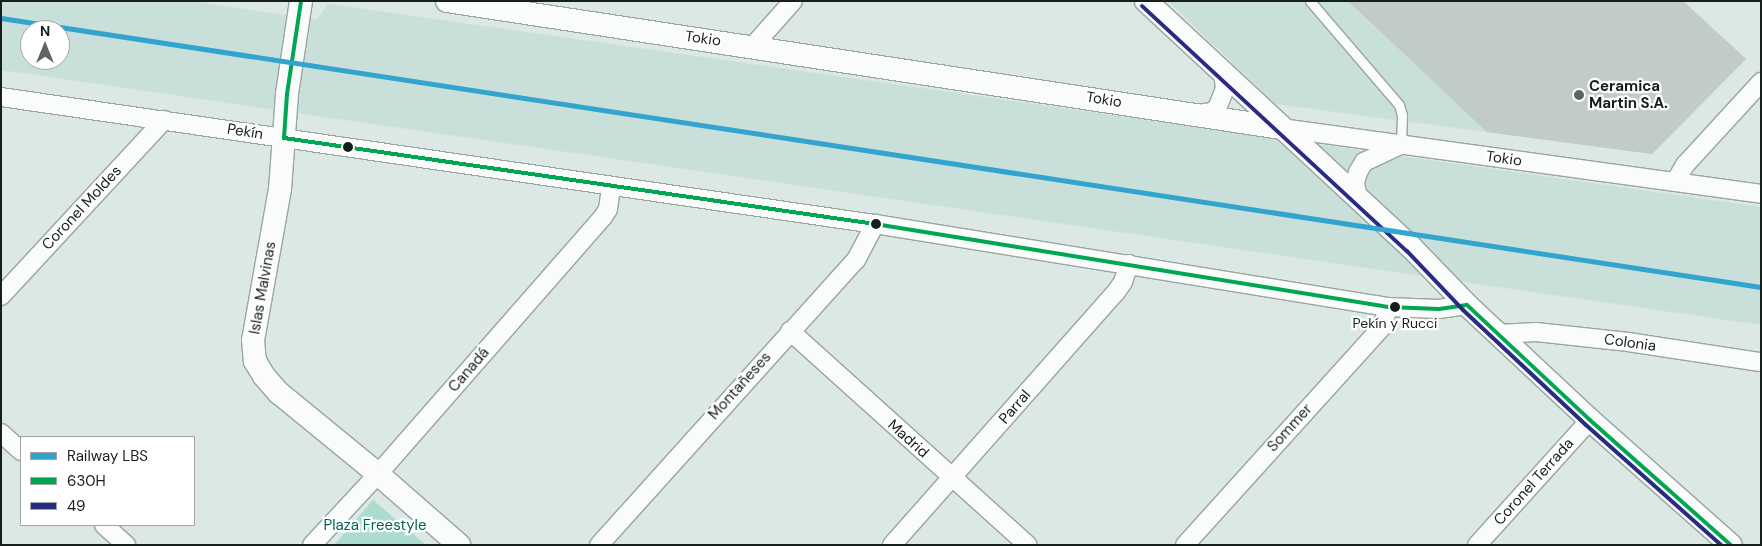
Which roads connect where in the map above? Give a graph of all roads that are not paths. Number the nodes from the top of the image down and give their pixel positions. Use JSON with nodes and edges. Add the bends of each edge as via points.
{"nodes":[{"id":1,"x":301,"y":1,"type":"edge"},
{"id":2,"x":447,"y":1,"type":"edge"},
{"id":3,"x":793,"y":1,"type":"edge"},
{"id":4,"x":1146,"y":1,"type":"edge"},
{"id":5,"x":1310,"y":1,"type":"edge"},
{"id":6,"x":753,"y":46,"type":"junction"},
{"id":7,"x":1223,"y":73,"type":"junction"},
{"id":8,"x":1761,"y":82,"type":"edge"},
{"id":9,"x":1,"y":97,"type":"edge"},
{"id":10,"x":1193,"y":114,"type":"junction"},
{"id":11,"x":164,"y":120,"type":"junction"},
{"id":12,"x":1281,"y":128,"type":"junction"},
{"id":13,"x":284,"y":138,"type":"junction"},
{"id":14,"x":1400,"y":146,"type":"junction"},
{"id":15,"x":1675,"y":182,"type":"junction"},
{"id":16,"x":611,"y":186,"type":"junction"},
{"id":17,"x":1761,"y":194,"type":"edge"},
{"id":18,"x":1358,"y":199,"type":"junction"},
{"id":19,"x":875,"y":224,"type":"junction"},
{"id":20,"x":1129,"y":264,"type":"junction"},
{"id":21,"x":1,"y":296,"type":"edge"},
{"id":22,"x":1467,"y":305,"type":"junction"},
{"id":23,"x":1388,"y":307,"type":"junction"},
{"id":24,"x":790,"y":331,"type":"junction"},
{"id":25,"x":1498,"y":334,"type":"junction"},
{"id":26,"x":1761,"y":362,"type":"edge"},
{"id":27,"x":1590,"y":420,"type":"junction"},
{"id":28,"x":1,"y":433,"type":"edge"},
{"id":29,"x":20,"y":450,"type":"edge"},
{"id":30,"x":378,"y":474,"type":"junction"},
{"id":31,"x":952,"y":479,"type":"junction"},
{"id":32,"x":105,"y":526,"type":"edge"},
{"id":33,"x":126,"y":545,"type":"edge"},
{"id":34,"x":312,"y":545,"type":"edge"},
{"id":35,"x":459,"y":545,"type":"edge"},
{"id":36,"x":599,"y":545,"type":"edge"},
{"id":37,"x":892,"y":545,"type":"edge"},
{"id":38,"x":1028,"y":545,"type":"edge"},
{"id":39,"x":1185,"y":545,"type":"edge"},
{"id":40,"x":1477,"y":545,"type":"edge"},
{"id":41,"x":1731,"y":545,"type":"edge"}],
"edges":[{"from":1,"to":13,"type":"street","name":"Islas Malvinas"},
{"from":2,"to":6,"type":"street","name":"Tokio"},
{"from":3,"to":6,"type":"street"},
{"from":4,"to":7,"type":"street"},
{"from":5,"to":14,"type":"lane","via":[[1400,105]]},
{"from":6,"to":10,"type":"street","name":"Tokio"},
{"from":7,"to":10,"type":"street","via":[[1226,89],[1218,106],[1213,112]]},
{"from":7,"to":12,"type":"street"},
{"from":8,"to":15,"type":"street","via":[[1685,164]]},
{"from":9,"to":11,"type":"street","name":"Pekín"},
{"from":10,"to":12,"type":"street","name":"Tokio"},
{"from":11,"to":13,"type":"street","name":"Pekín"},
{"from":11,"to":21,"type":"street","name":"Coronel Moldes"},
{"from":12,"to":14,"type":"street","name":"Tokio"},
{"from":12,"to":18,"type":"street"},
{"from":13,"to":16,"type":"street","name":"Pekín"},
{"from":13,"to":30,"type":"street","name":"Islas Malvinas","via":[[280,189],[253,340],[255,360],[279,393]]},
{"from":14,"to":15,"type":"street","name":"Tokio"},
{"from":14,"to":18,"type":"street","via":[[1364,162],[1356,183]]},
{"from":15,"to":17,"type":"street","name":"Tokio"},
{"from":16,"to":19,"type":"street","name":"Pekín"},
{"from":16,"to":30,"type":"street","name":"Canadá","via":[[608,210],[603,217]]},
{"from":18,"to":22,"type":"street"},
{"from":19,"to":20,"type":"street","name":"Pekín"},
{"from":19,"to":24,"type":"street","name":"Montañeses","via":[[856,260]]},
{"from":20,"to":23,"type":"street","name":"Pekín"},
{"from":20,"to":31,"type":"street","name":"Parral","via":[[1116,292]]},
{"from":22,"to":23,"type":"street","name":"Pekín","via":[[1439,309]]},
{"from":22,"to":25,"type":"street"},
{"from":23,"to":39,"type":"street","name":"Sommer","via":[[1382,327]]},
{"from":24,"to":31,"type":"street","name":"Madrid"},
{"from":24,"to":36,"type":"street","name":"Montañeses"},
{"from":25,"to":26,"type":"street","name":"Colonia","via":[[1536,332]]},
{"from":25,"to":27,"type":"street"},
{"from":27,"to":40,"type":"street","name":"Coronel Terrada"},
{"from":27,"to":41,"type":"street"},
{"from":28,"to":29,"type":"street"},
{"from":30,"to":34,"type":"street","name":"Canadá"},
{"from":30,"to":35,"type":"street","name":"Islas Malvinas"},
{"from":31,"to":37,"type":"street","name":"Parral"},
{"from":31,"to":38,"type":"street","name":"Madrid"},
{"from":32,"to":33,"type":"street"}]}
